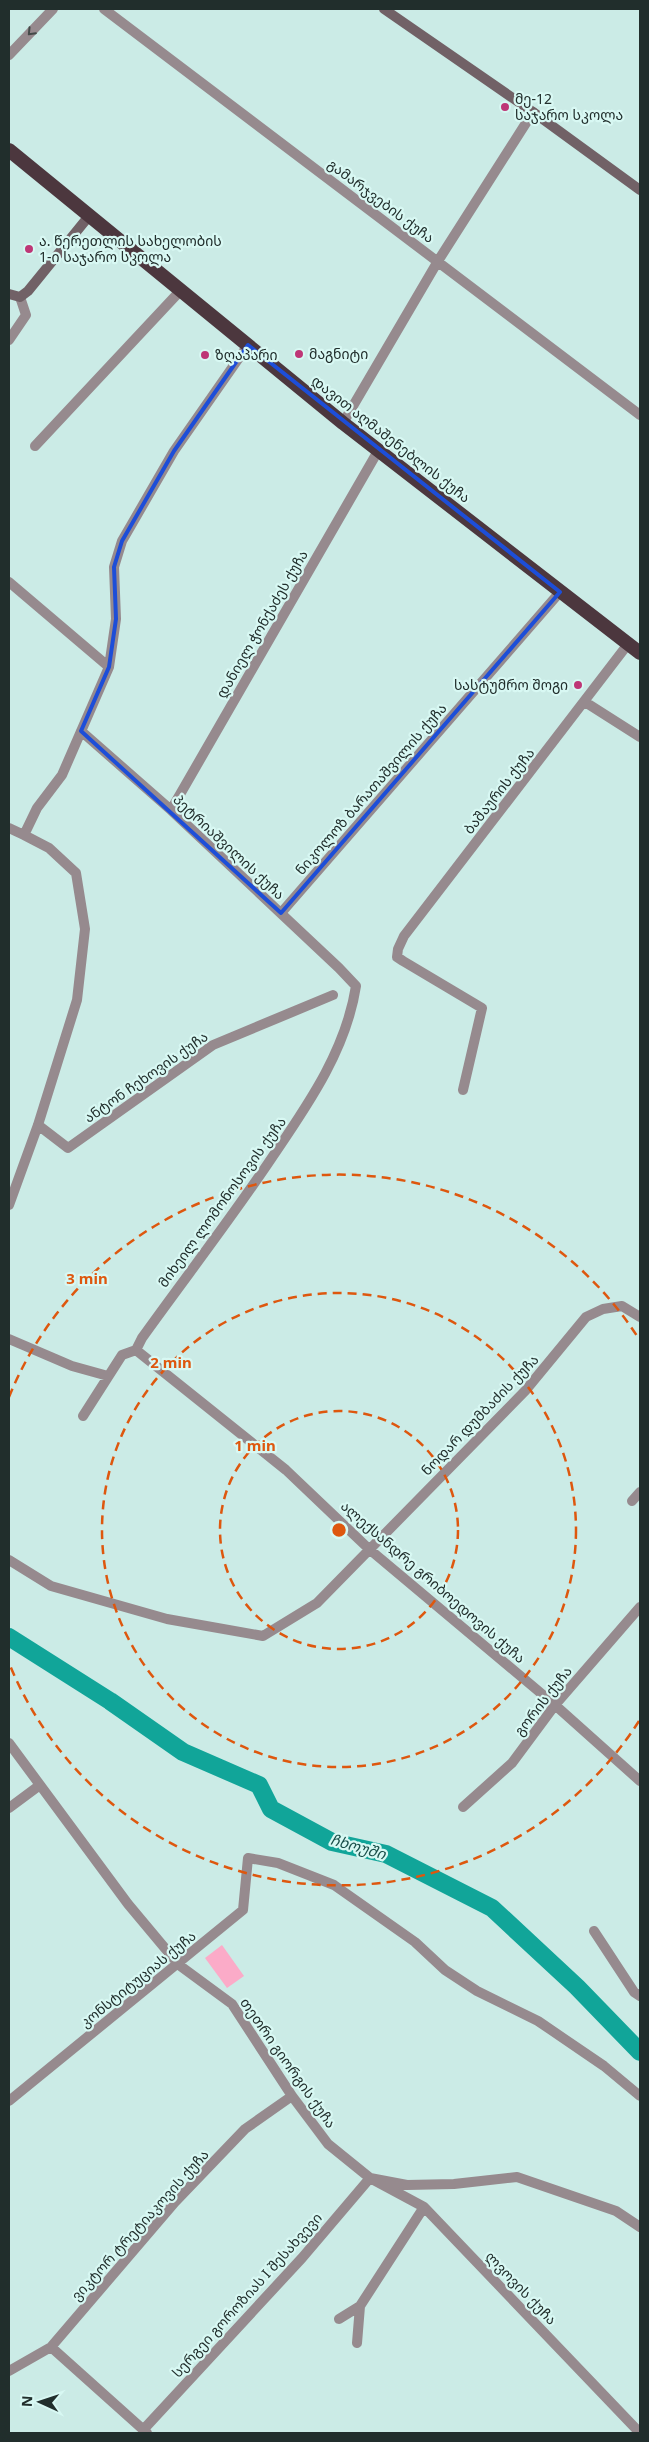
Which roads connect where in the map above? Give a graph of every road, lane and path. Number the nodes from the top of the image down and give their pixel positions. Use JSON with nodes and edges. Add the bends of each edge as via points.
{"nodes":[{"id":1,"x":53,"y":9,"type":"edge"},
{"id":2,"x":104,"y":9,"type":"edge"},
{"id":3,"x":384,"y":9,"type":"edge"},
{"id":4,"x":9,"y":56,"type":"edge"},
{"id":5,"x":533,"y":112,"type":"junction"},
{"id":6,"x":9,"y":150,"type":"edge"},
{"id":7,"x":640,"y":190,"type":"edge"},
{"id":8,"x":89,"y":216,"type":"junction"},
{"id":9,"x":438,"y":261,"type":"junction"},
{"id":10,"x":181,"y":290,"type":"junction"},
{"id":11,"x":9,"y":294,"type":"edge"},
{"id":12,"x":20,"y":297,"type":"junction"},
{"id":13,"x":9,"y":340,"type":"edge"},
{"id":14,"x":248,"y":345,"type":"junction"},
{"id":15,"x":640,"y":415,"type":"edge"},
{"id":16,"x":343,"y":423,"type":"junction"},
{"id":17,"x":35,"y":446,"type":"dead end"},
{"id":18,"x":378,"y":451,"type":"junction"},
{"id":19,"x":9,"y":582,"type":"edge"},
{"id":20,"x":560,"y":592,"type":"junction"},
{"id":21,"x":628,"y":644,"type":"junction"},
{"id":22,"x":640,"y":654,"type":"edge"},
{"id":23,"x":109,"y":667,"type":"junction"},
{"id":24,"x":585,"y":702,"type":"junction"},
{"id":25,"x":81,"y":731,"type":"junction"},
{"id":26,"x":640,"y":736,"type":"edge"},
{"id":27,"x":170,"y":810,"type":"junction"},
{"id":28,"x":9,"y":828,"type":"edge"},
{"id":29,"x":24,"y":835,"type":"junction"},
{"id":30,"x":281,"y":913,"type":"junction"},
{"id":31,"x":356,"y":986,"type":"joint"},
{"id":32,"x":333,"y":995,"type":"dead end"},
{"id":33,"x":463,"y":1090,"type":"dead end"},
{"id":34,"x":38,"y":1125,"type":"junction"},
{"id":35,"x":9,"y":1205,"type":"edge"},
{"id":36,"x":640,"y":1317,"type":"edge"},
{"id":37,"x":9,"y":1339,"type":"edge"},
{"id":38,"x":136,"y":1350,"type":"junction"},
{"id":39,"x":108,"y":1376,"type":"junction"},
{"id":40,"x":83,"y":1416,"type":"dead end"},
{"id":41,"x":640,"y":1492,"type":"edge"},
{"id":42,"x":632,"y":1501,"type":"dead end"},
{"id":43,"x":369,"y":1549,"type":"junction"},
{"id":44,"x":9,"y":1560,"type":"edge"},
{"id":45,"x":640,"y":1607,"type":"edge"},
{"id":46,"x":555,"y":1705,"type":"junction"},
{"id":47,"x":9,"y":1743,"type":"edge"},
{"id":48,"x":640,"y":1781,"type":"edge"},
{"id":49,"x":40,"y":1785,"type":"junction"},
{"id":50,"x":463,"y":1807,"type":"dead end"},
{"id":51,"x":9,"y":1808,"type":"edge"},
{"id":52,"x":594,"y":1931,"type":"dead end"},
{"id":53,"x":178,"y":1964,"type":"junction"},
{"id":54,"x":640,"y":1996,"type":"edge"},
{"id":55,"x":292,"y":2096,"type":"junction"},
{"id":56,"x":640,"y":2096,"type":"edge"},
{"id":57,"x":9,"y":2101,"type":"edge"},
{"id":58,"x":370,"y":2178,"type":"junction"},
{"id":59,"x":424,"y":2206,"type":"junction"},
{"id":60,"x":640,"y":2227,"type":"edge"},
{"id":61,"x":360,"y":2306,"type":"junction"},
{"id":62,"x":339,"y":2319,"type":"dead end"},
{"id":63,"x":357,"y":2343,"type":"dead end"},
{"id":64,"x":51,"y":2347,"type":"junction"},
{"id":65,"x":9,"y":2371,"type":"edge"},
{"id":66,"x":145,"y":2432,"type":"edge"},
{"id":67,"x":640,"y":2433,"type":"edge"}],
"edges":[{"from":1,"to":4,"type":"street","one_way":true},
{"from":2,"to":9,"type":"street","name":"გამარჯვების ქუჩა"},
{"from":3,"to":5,"type":"main road"},
{"from":5,"to":7,"type":"main road"},
{"from":5,"to":9,"type":"street"},
{"from":6,"to":8,"type":"highway","name":"დავით აღმაშენებლის ქუჩა"},
{"from":8,"to":10,"type":"highway","name":"დავით აღმაშენებლის ქუჩა"},
{"from":8,"to":12,"type":"main road"},
{"from":9,"to":15,"type":"street","name":"გამარჯვების ქუჩა"},
{"from":9,"to":16,"type":"street"},
{"from":10,"to":14,"type":"highway","name":"დავით აღმაშენებლის ქუჩა"},
{"from":10,"to":17,"type":"street"},
{"from":11,"to":12,"type":"main road"},
{"from":12,"to":13,"type":"street","via":[[26,315]]},
{"from":14,"to":16,"type":"highway","name":"დავით აღმაშენებლის ქუჩა"},
{"from":14,"to":23,"type":"street","via":[[174,451],[122,541],[114,567],[116,619]]},
{"from":16,"to":18,"type":"highway","name":"დავით აღმაშენებლის ქუჩა"},
{"from":18,"to":20,"type":"highway","name":"დავით აღმაშენებლის ქუჩა"},
{"from":18,"to":27,"type":"street","name":"დანიელ ჭონქაძეს ქუჩა"},
{"from":19,"to":23,"type":"street"},
{"from":20,"to":21,"type":"highway","name":"დავით აღმაშენებლის ქუჩა"},
{"from":20,"to":30,"type":"street","name":"ნიკოლოზ ბარათაშვილის ქუჩა"},
{"from":21,"to":22,"type":"highway","name":"დავით აღმაშენებლის ქუჩა"},
{"from":21,"to":24,"type":"street","name":"ბაშაურის ქუჩა"},
{"from":23,"to":25,"type":"street"},
{"from":24,"to":26,"type":"street"},
{"from":24,"to":33,"type":"street","name":"ბაშაურის ქუჩა","via":[[404,936],[398,949],[397,957],[482,1008]]},
{"from":25,"to":27,"type":"street","name":"პეტრიაშვილის ქუჩა"},
{"from":25,"to":29,"type":"street","via":[[62,775],[37,808]]},
{"from":27,"to":30,"type":"street","name":"პეტრიაშვილის ქუჩა"},
{"from":28,"to":29,"type":"street"},
{"from":29,"to":34,"type":"street","via":[[49,848],[76,873],[85,929],[77,1000]]},
{"from":30,"to":31,"type":"street","name":"პეტრიაშვილის ქუჩა"},
{"from":31,"to":38,"type":"street","name":"მიხეილ ლომონოსოვის ქუჩა","via":[[338,1050],[300,1117]]},
{"from":32,"to":34,"type":"street","name":"ანტონ ჩეხოვის ქუჩა","via":[[213,1044],[68,1148]]},
{"from":34,"to":35,"type":"street"},
{"from":36,"to":43,"type":"street","name":"ნოდარ დუმბაძის ქუჩა","via":[[622,1306],[603,1309],[586,1317],[525,1391]]},
{"from":37,"to":39,"type":"street","via":[[72,1366]]},
{"from":38,"to":39,"type":"street","name":"მიხეილ ლომონოსოვის ქუჩა","via":[[122,1355]]},
{"from":38,"to":43,"type":"street","name":"ალექსანდრე გრიბოედოვის ქუჩა","via":[[286,1470]]},
{"from":39,"to":40,"type":"street","name":"მიხეილ ლომონოსოვის ქუჩა"},
{"from":41,"to":42,"type":"street"},
{"from":43,"to":44,"type":"street","name":"ნოდარ დუმბაძის ქუჩა","via":[[317,1603],[263,1636],[167,1619],[51,1586]]},
{"from":43,"to":46,"type":"street","name":"ალექსანდრე გრიბოედოვის ქუჩა"},
{"from":45,"to":46,"type":"street","name":"გორის ქუჩა"},
{"from":46,"to":48,"type":"street","name":"ალექსანდრე გრიბოედოვის ქუჩა"},
{"from":46,"to":50,"type":"street","name":"გორის ქუჩა","via":[[512,1763]]},
{"from":47,"to":49,"type":"street","name":"თეთრი გიორგის ქუჩა"},
{"from":49,"to":51,"type":"street"},
{"from":49,"to":53,"type":"street","name":"თეთრი გიორგის ქუჩა","via":[[128,1904]]},
{"from":52,"to":54,"type":"street","via":[[634,1992]]},
{"from":53,"to":55,"type":"street","name":"თეთრი გიორგის ქუჩა","via":[[232,2004]]},
{"from":53,"to":56,"type":"street","name":"კონსტიტუციას ქუჩა","via":[[243,1910],[248,1858],[278,1863],[334,1884],[415,1942],[445,1970],[477,1991],[538,2021],[604,2066]]},
{"from":53,"to":57,"type":"street","name":"კონსტიტუციას ქუჩა"},
{"from":55,"to":58,"type":"street","name":"თეთრი გიორგის ქუჩა","via":[[328,2144]]},
{"from":55,"to":64,"type":"street","name":"ვიკტორ ტრეტიაკოვის ქუჩა","via":[[245,2129],[175,2202]]},
{"from":58,"to":59,"type":"street","name":"ლვოვის ქუჩა"},
{"from":58,"to":60,"type":"street","name":"თეთრი გიორგის ქუჩა","via":[[407,2185],[517,2177],[616,2211]]},
{"from":58,"to":66,"type":"street","name":"სერგეი გოროზიას I შესახვევი"},
{"from":59,"to":61,"type":"street"},
{"from":59,"to":67,"type":"street","name":"ლვოვის ქუჩა"},
{"from":61,"to":62,"type":"street"},
{"from":61,"to":63,"type":"street"},
{"from":64,"to":65,"type":"street","name":"ვიკტორ ტრეტიაკოვის ქუჩა"},
{"from":64,"to":66,"type":"street"}]}
